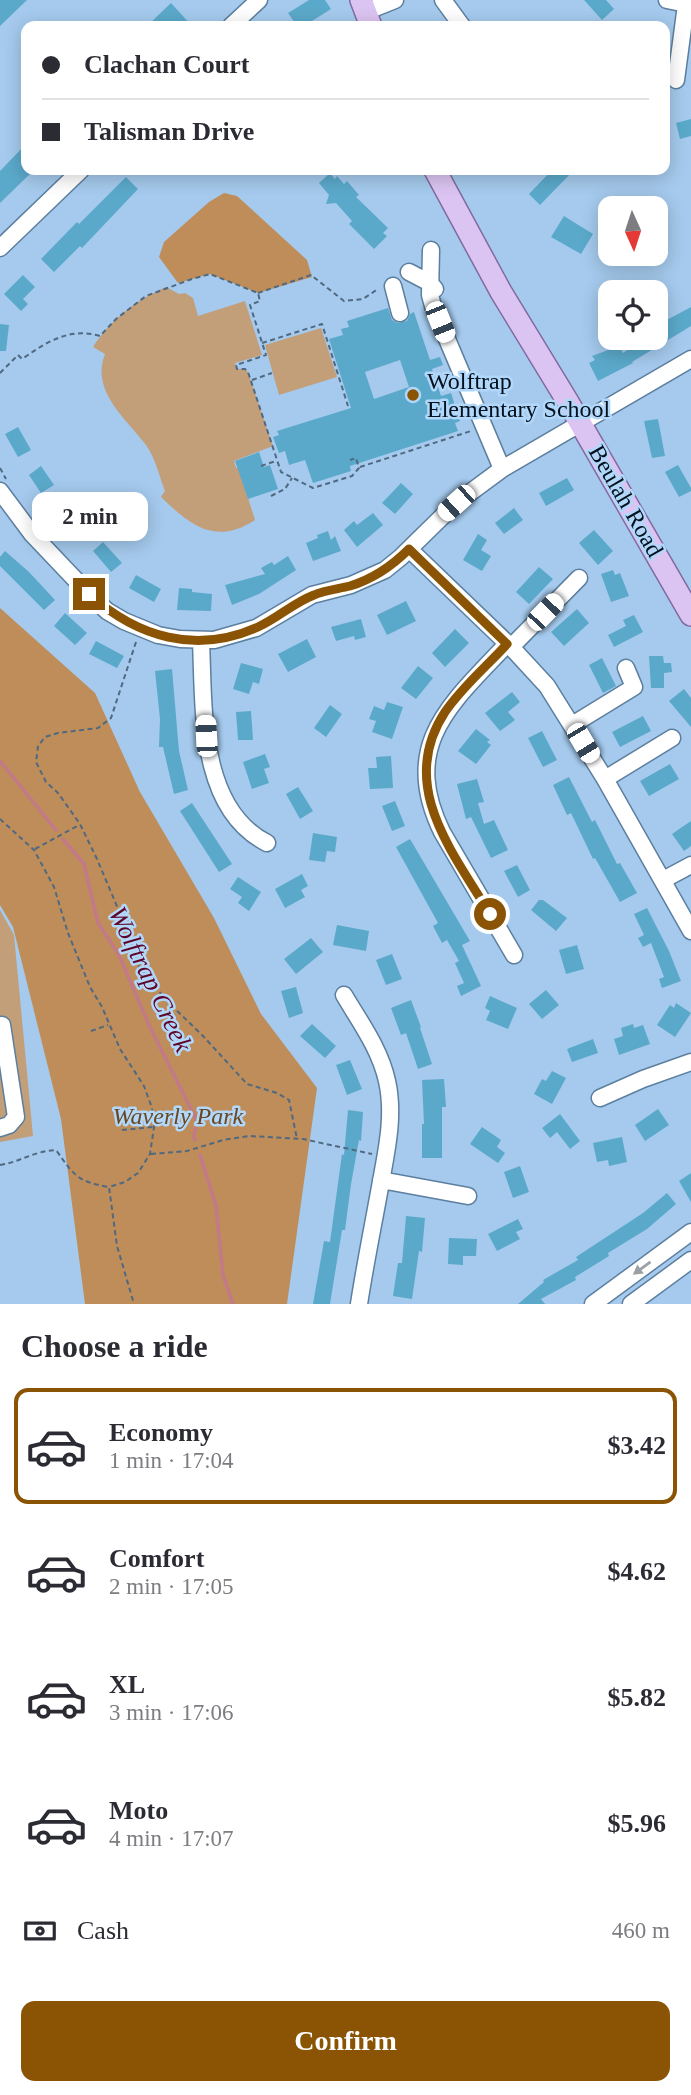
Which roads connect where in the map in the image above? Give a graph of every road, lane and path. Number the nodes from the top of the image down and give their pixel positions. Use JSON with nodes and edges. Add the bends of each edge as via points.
{"nodes":[{"id":1,"x":259,"y":0,"type":"edge"},
{"id":2,"x":395,"y":0,"type":"edge"},
{"id":3,"x":443,"y":0,"type":"edge"},
{"id":4,"x":667,"y":0,"type":"edge"},
{"id":5,"x":688,"y":5,"type":"edge"},
{"id":6,"x":366,"y":13,"type":"edge"},
{"id":7,"x":236,"y":21,"type":"edge"},
{"id":8,"x":458,"y":21,"type":"edge"},
{"id":9,"x":676,"y":80,"type":"dead end"},
{"id":10,"x":76,"y":175,"type":"edge"},
{"id":11,"x":438,"y":175,"type":"edge"},
{"id":12,"x":0,"y":248,"type":"edge"},
{"id":13,"x":431,"y":250,"type":"dead end"},
{"id":14,"x":409,"y":272,"type":"dead end"},
{"id":15,"x":430,"y":283,"type":"junction"},
{"id":16,"x":386,"y":287,"type":"joint"},
{"id":17,"x":258,"y":292,"type":"junction"},
{"id":18,"x":400,"y":313,"type":"dead end"},
{"id":19,"x":262,"y":344,"type":"junction"},
{"id":20,"x":691,"y":359,"type":"edge"},
{"id":21,"x":0,"y":373,"type":"edge"},
{"id":22,"x":272,"y":373,"type":"dead end"},
{"id":23,"x":251,"y":380,"type":"junction"},
{"id":24,"x":348,"y":406,"type":"dead end"},
{"id":25,"x":581,"y":423,"type":"junction"},
{"id":26,"x":483,"y":433,"type":"junction"},
{"id":27,"x":350,"y":460,"type":"dead end"},
{"id":28,"x":277,"y":461,"type":"junction"},
{"id":29,"x":261,"y":466,"type":"dead end"},
{"id":30,"x":0,"y":468,"type":"edge"},
{"id":31,"x":359,"y":468,"type":"junction"},
{"id":32,"x":502,"y":469,"type":"junction"},
{"id":33,"x":292,"y":477,"type":"junction"},
{"id":34,"x":4,"y":486,"type":"edge"},
{"id":35,"x":271,"y":496,"type":"dead end"},
{"id":36,"x":409,"y":549,"type":"junction"},
{"id":37,"x":579,"y":578,"type":"dead end"},
{"id":38,"x":691,"y":615,"type":"edge"},
{"id":39,"x":140,"y":629,"type":"junction"},
{"id":40,"x":201,"y":640,"type":"junction"},
{"id":41,"x":509,"y":645,"type":"junction"},
{"id":42,"x":626,"y":668,"type":"dead end"},
{"id":43,"x":572,"y":725,"type":"junction"},
{"id":44,"x":672,"y":738,"type":"dead end"},
{"id":45,"x":605,"y":779,"type":"junction"},
{"id":46,"x":0,"y":819,"type":"edge"},
{"id":47,"x":80,"y":824,"type":"junction"},
{"id":48,"x":267,"y":843,"type":"dead end"},
{"id":49,"x":34,"y":850,"type":"junction"},
{"id":50,"x":691,"y":865,"type":"edge"},
{"id":51,"x":663,"y":880,"type":"junction"},
{"id":52,"x":691,"y":931,"type":"edge"},
{"id":53,"x":514,"y":955,"type":"dead end"},
{"id":54,"x":344,"y":995,"type":"dead end"},
{"id":55,"x":2,"y":1025,"type":"dead end"},
{"id":56,"x":109,"y":1025,"type":"junction"},
{"id":57,"x":92,"y":1031,"type":"dead end"},
{"id":58,"x":691,"y":1062,"type":"edge"},
{"id":59,"x":600,"y":1098,"type":"dead end"},
{"id":60,"x":154,"y":1127,"type":"junction"},
{"id":61,"x":0,"y":1128,"type":"edge"},
{"id":62,"x":122,"y":1130,"type":"dead end"},
{"id":63,"x":296,"y":1139,"type":"junction"},
{"id":64,"x":149,"y":1154,"type":"junction"},
{"id":65,"x":385,"y":1158,"type":"junction"},
{"id":66,"x":0,"y":1165,"type":"edge"},
{"id":67,"x":381,"y":1180,"type":"junction"},
{"id":68,"x":109,"y":1187,"type":"junction"},
{"id":69,"x":468,"y":1196,"type":"dead end"},
{"id":70,"x":691,"y":1233,"type":"edge"},
{"id":71,"x":691,"y":1260,"type":"edge"},
{"id":72,"x":134,"y":1304,"type":"edge"},
{"id":73,"x":359,"y":1304,"type":"edge"},
{"id":74,"x":593,"y":1304,"type":"edge"},
{"id":75,"x":631,"y":1304,"type":"edge"}],
"edges":[{"from":1,"to":7,"type":"street"},
{"from":2,"to":6,"type":"street"},
{"from":3,"to":8,"type":"street"},
{"from":4,"to":5,"type":"street"},
{"from":5,"to":9,"type":"street"},
{"from":10,"to":12,"type":"street"},
{"from":11,"to":25,"type":"main road","name":"Beulah Road","via":[[501,292]]},
{"from":13,"to":15,"type":"street"},
{"from":14,"to":15,"type":"street"},
{"from":15,"to":26,"type":"street","via":[[433,306]]},
{"from":16,"to":17,"type":"path","via":[[363,299],[344,301],[311,275]]},
{"from":16,"to":18,"type":"street"},
{"from":17,"to":19,"type":"path","via":[[260,301],[250,305]]},
{"from":17,"to":21,"type":"path","via":[[210,274],[185,281],[146,296],[100,336],[85,331],[54,338],[22,359],[18,355]]},
{"from":19,"to":23,"type":"path","via":[[266,355],[236,365],[246,369]]},
{"from":19,"to":24,"type":"path","via":[[322,324]]},
{"from":20,"to":25,"type":"street"},
{"from":22,"to":23,"type":"path"},
{"from":23,"to":28,"type":"path"},
{"from":25,"to":32,"type":"street"},
{"from":25,"to":38,"type":"main road","name":"Beulah Road"},
{"from":26,"to":31,"type":"path"},
{"from":26,"to":32,"type":"street"},
{"from":27,"to":31,"type":"path","via":[[356,458]]},
{"from":28,"to":29,"type":"path"},
{"from":28,"to":33,"type":"path","via":[[281,472]]},
{"from":30,"to":34,"type":"path"},
{"from":31,"to":33,"type":"path","via":[[352,476],[313,488]]},
{"from":32,"to":36,"type":"street","via":[[456,503]]},
{"from":33,"to":35,"type":"path","via":[[285,489]]},
{"from":34,"to":39,"type":"street","via":[[32,534],[89,594],[107,611]]},
{"from":36,"to":40,"type":"street","via":[[368,579],[312,595],[256,628]]},
{"from":36,"to":41,"type":"street"},
{"from":37,"to":41,"type":"street"},
{"from":39,"to":40,"type":"street"},
{"from":39,"to":47,"type":"path","via":[[111,718],[98,729],[45,737],[38,746],[36,762],[46,782]]},
{"from":40,"to":48,"type":"street","via":[[206,736],[217,779],[240,822]]},
{"from":41,"to":43,"type":"street","via":[[547,686]]},
{"from":41,"to":53,"type":"street","via":[[446,710],[430,744],[426,780],[442,832]]},
{"from":42,"to":43,"type":"street","via":[[634,687]]},
{"from":43,"to":45,"type":"street"},
{"from":44,"to":45,"type":"street"},
{"from":45,"to":51,"type":"street"},
{"from":46,"to":49,"type":"path"},
{"from":47,"to":49,"type":"path"},
{"from":47,"to":63,"type":"path","via":[[113,894],[137,964],[247,1084],[289,1100]]},
{"from":49,"to":56,"type":"path","via":[[54,887],[81,967]]},
{"from":50,"to":51,"type":"street"},
{"from":51,"to":52,"type":"street"},
{"from":54,"to":65,"type":"street","via":[[372,1041],[387,1082],[390,1122]]},
{"from":55,"to":61,"type":"street","via":[[16,1116]]},
{"from":56,"to":57,"type":"path"},
{"from":56,"to":60,"type":"path","via":[[144,1086]]},
{"from":58,"to":59,"type":"street"},
{"from":60,"to":62,"type":"path"},
{"from":60,"to":64,"type":"path"},
{"from":63,"to":64,"type":"path","via":[[249,1136],[187,1152]]},
{"from":63,"to":65,"type":"path"},
{"from":64,"to":68,"type":"path","via":[[138,1173]]},
{"from":65,"to":67,"type":"street"},
{"from":66,"to":68,"type":"path","via":[[56,1150],[73,1175]]},
{"from":67,"to":69,"type":"street"},
{"from":67,"to":73,"type":"street"},
{"from":68,"to":72,"type":"path","via":[[117,1246]]},
{"from":70,"to":74,"type":"street","one_way":true},
{"from":71,"to":75,"type":"street"}]}
